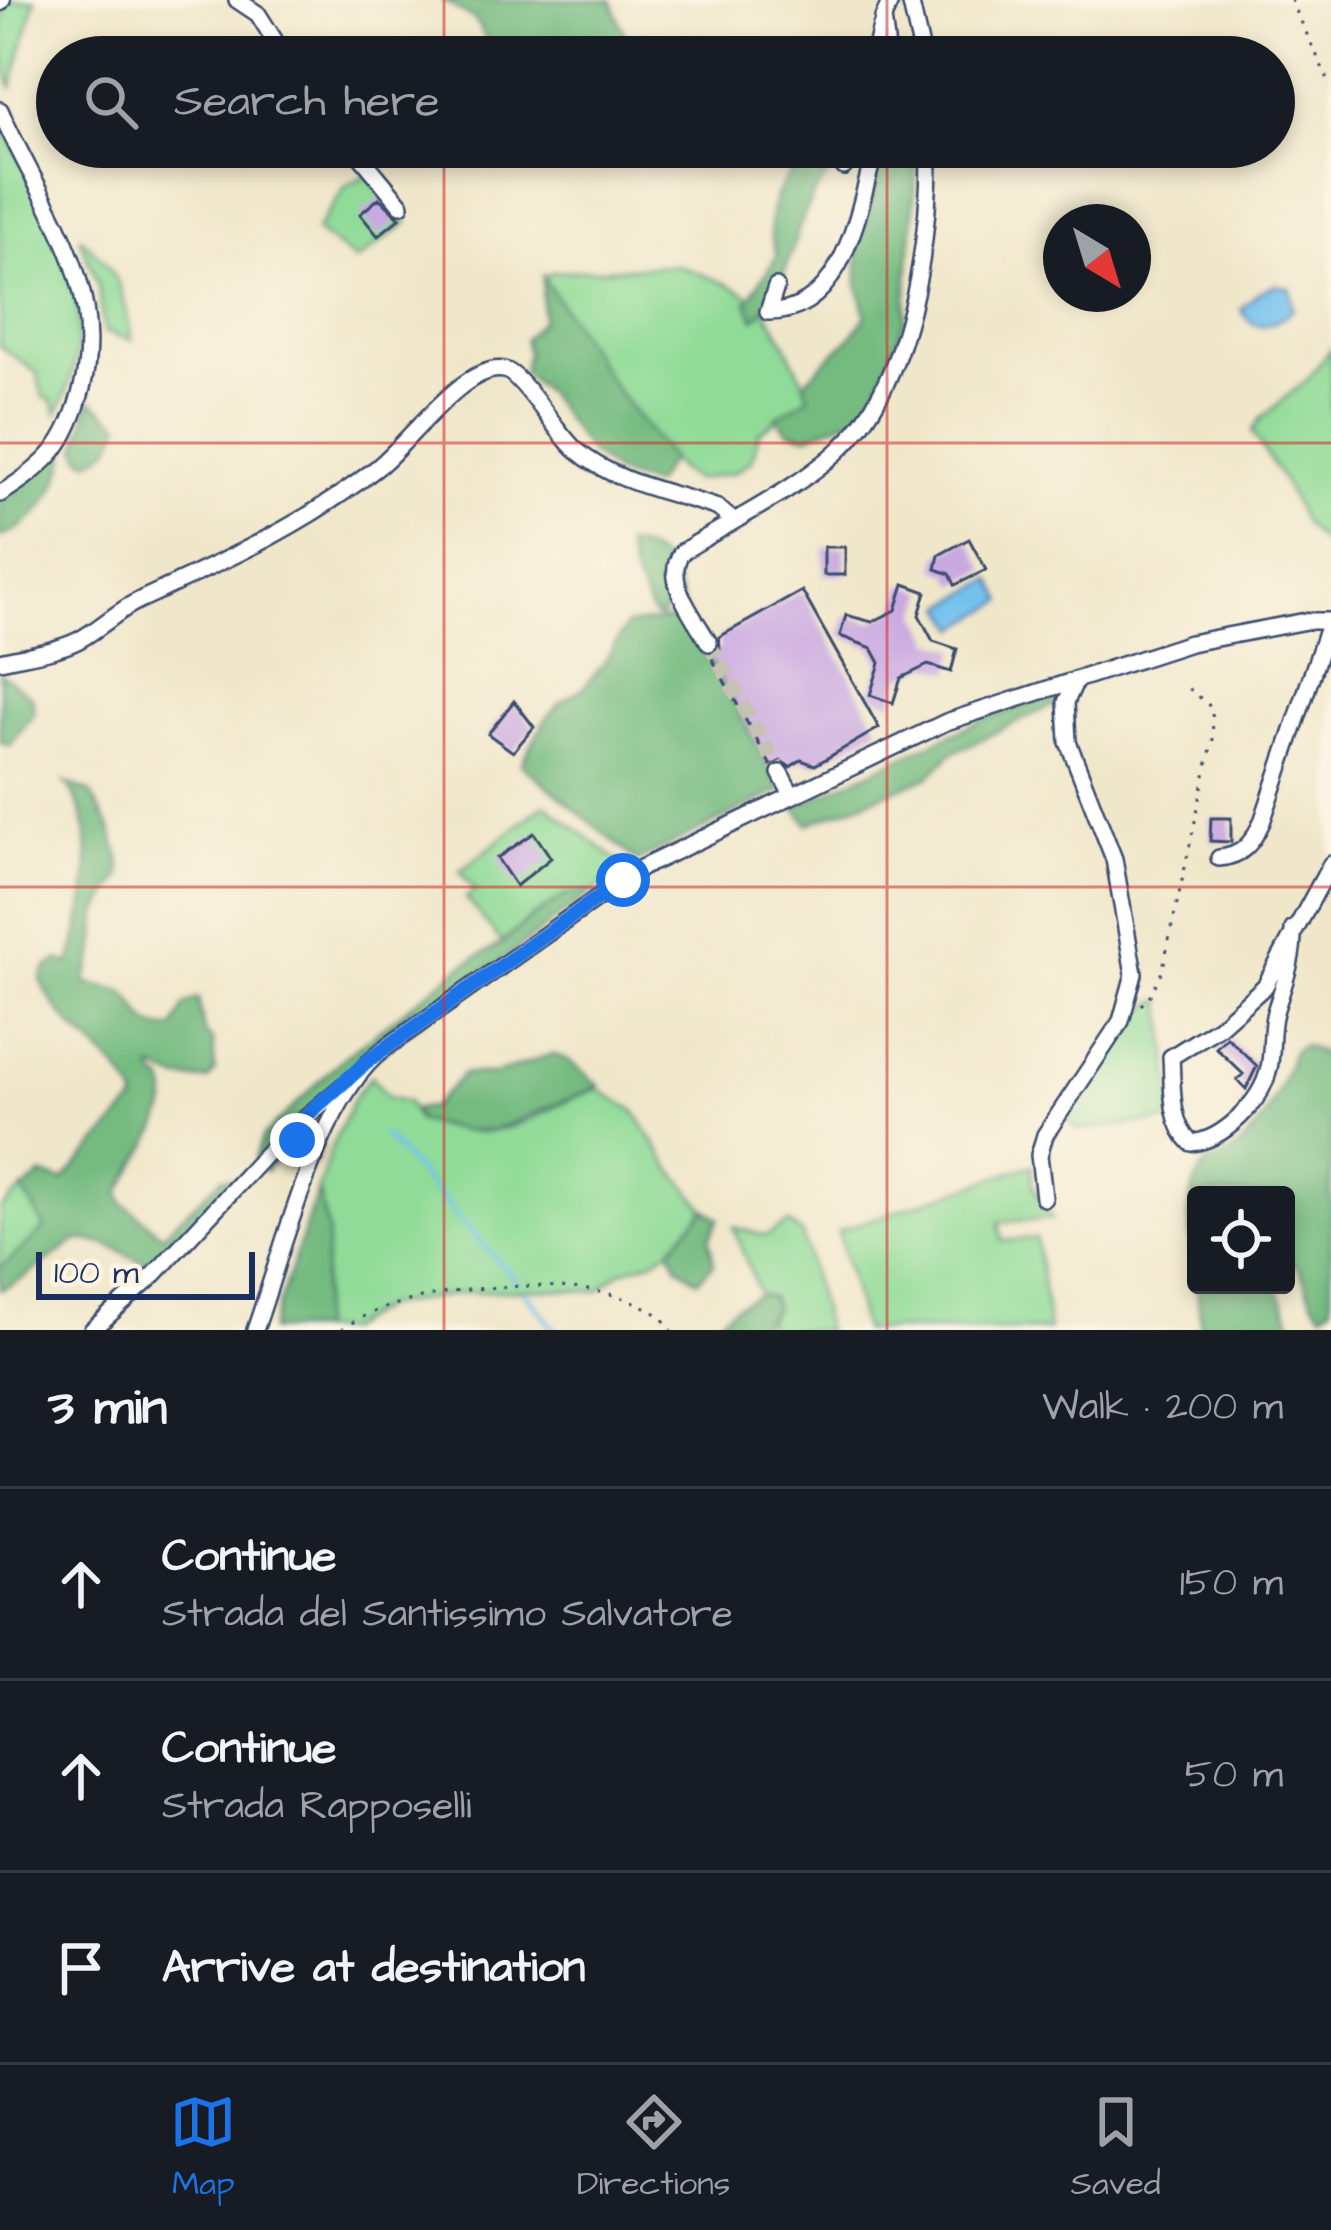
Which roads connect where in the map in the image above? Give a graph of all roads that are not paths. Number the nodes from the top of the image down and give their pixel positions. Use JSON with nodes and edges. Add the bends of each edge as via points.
{"nodes":[{"id":1,"x":237,"y":0,"type":"edge"},
{"id":2,"x":891,"y":0,"type":"edge"},
{"id":3,"x":910,"y":0,"type":"edge"},
{"id":4,"x":883,"y":18,"type":"junction"},
{"id":5,"x":272,"y":36,"type":"edge"},
{"id":6,"x":879,"y":36,"type":"edge"},
{"id":7,"x":885,"y":36,"type":"edge"},
{"id":8,"x":918,"y":36,"type":"edge"},
{"id":9,"x":0,"y":110,"type":"edge"},
{"id":10,"x":370,"y":168,"type":"edge"},
{"id":11,"x":870,"y":168,"type":"edge"},
{"id":12,"x":927,"y":168,"type":"edge"},
{"id":13,"x":401,"y":205,"type":"dead end"},
{"id":14,"x":776,"y":287,"type":"dead end"},
{"id":15,"x":0,"y":494,"type":"edge"},
{"id":16,"x":732,"y":520,"type":"junction"},
{"id":17,"x":1331,"y":622,"type":"edge"},
{"id":18,"x":709,"y":643,"type":"tunnel mouth"},
{"id":19,"x":0,"y":661,"type":"edge"},
{"id":20,"x":1076,"y":680,"type":"junction"},
{"id":21,"x":780,"y":773,"type":"tunnel mouth"},
{"id":22,"x":792,"y":795,"type":"junction"},
{"id":23,"x":1219,"y":858,"type":"dead end"},
{"id":24,"x":1331,"y":864,"type":"edge"},
{"id":25,"x":1294,"y":929,"type":"junction"},
{"id":26,"x":355,"y":1076,"type":"junction"},
{"id":27,"x":281,"y":1138,"type":"junction"},
{"id":28,"x":315,"y":1158,"type":"junction"},
{"id":29,"x":1044,"y":1198,"type":"dead end"},
{"id":30,"x":92,"y":1330,"type":"edge"},
{"id":31,"x":255,"y":1330,"type":"edge"}],
"edges":[{"from":1,"to":5,"type":"street"},
{"from":2,"to":4,"type":"street"},
{"from":3,"to":8,"type":"street"},
{"from":4,"to":6,"type":"street"},
{"from":4,"to":7,"type":"street"},
{"from":9,"to":15,"type":"street","via":[[56,217],[86,299],[89,345],[65,437],[45,463]]},
{"from":10,"to":13,"type":"street"},
{"from":11,"to":14,"type":"street","via":[[844,258],[825,286],[790,313],[768,312]]},
{"from":12,"to":16,"type":"street","via":[[905,332],[862,423],[838,452]]},
{"from":16,"to":18,"type":"street","via":[[674,562],[673,578]]},
{"from":16,"to":19,"type":"street","via":[[718,508],[610,472],[558,433],[514,373],[482,371],[381,465],[307,520],[125,607],[75,642]]},
{"from":17,"to":20,"type":"street","via":[[1190,644]]},
{"from":17,"to":23,"type":"street","via":[[1262,822],[1252,843]]},
{"from":20,"to":22,"type":"street","via":[[946,722]]},
{"from":20,"to":29,"type":"street","via":[[1066,702],[1068,742],[1108,836],[1132,991],[1045,1135]]},
{"from":21,"to":22,"type":"street"},
{"from":22,"to":26,"type":"street","via":[[637,870]]},
{"from":24,"to":25,"type":"street"},
{"from":25,"to":25,"type":"street","via":[[1269,1072],[1226,1129],[1191,1143],[1176,1117],[1171,1057],[1265,986]]},
{"from":26,"to":27,"type":"street"},
{"from":26,"to":28,"type":"street"},
{"from":27,"to":28,"type":"street","via":[[297,1140]]},
{"from":27,"to":30,"type":"street"},
{"from":28,"to":31,"type":"street"}]}
